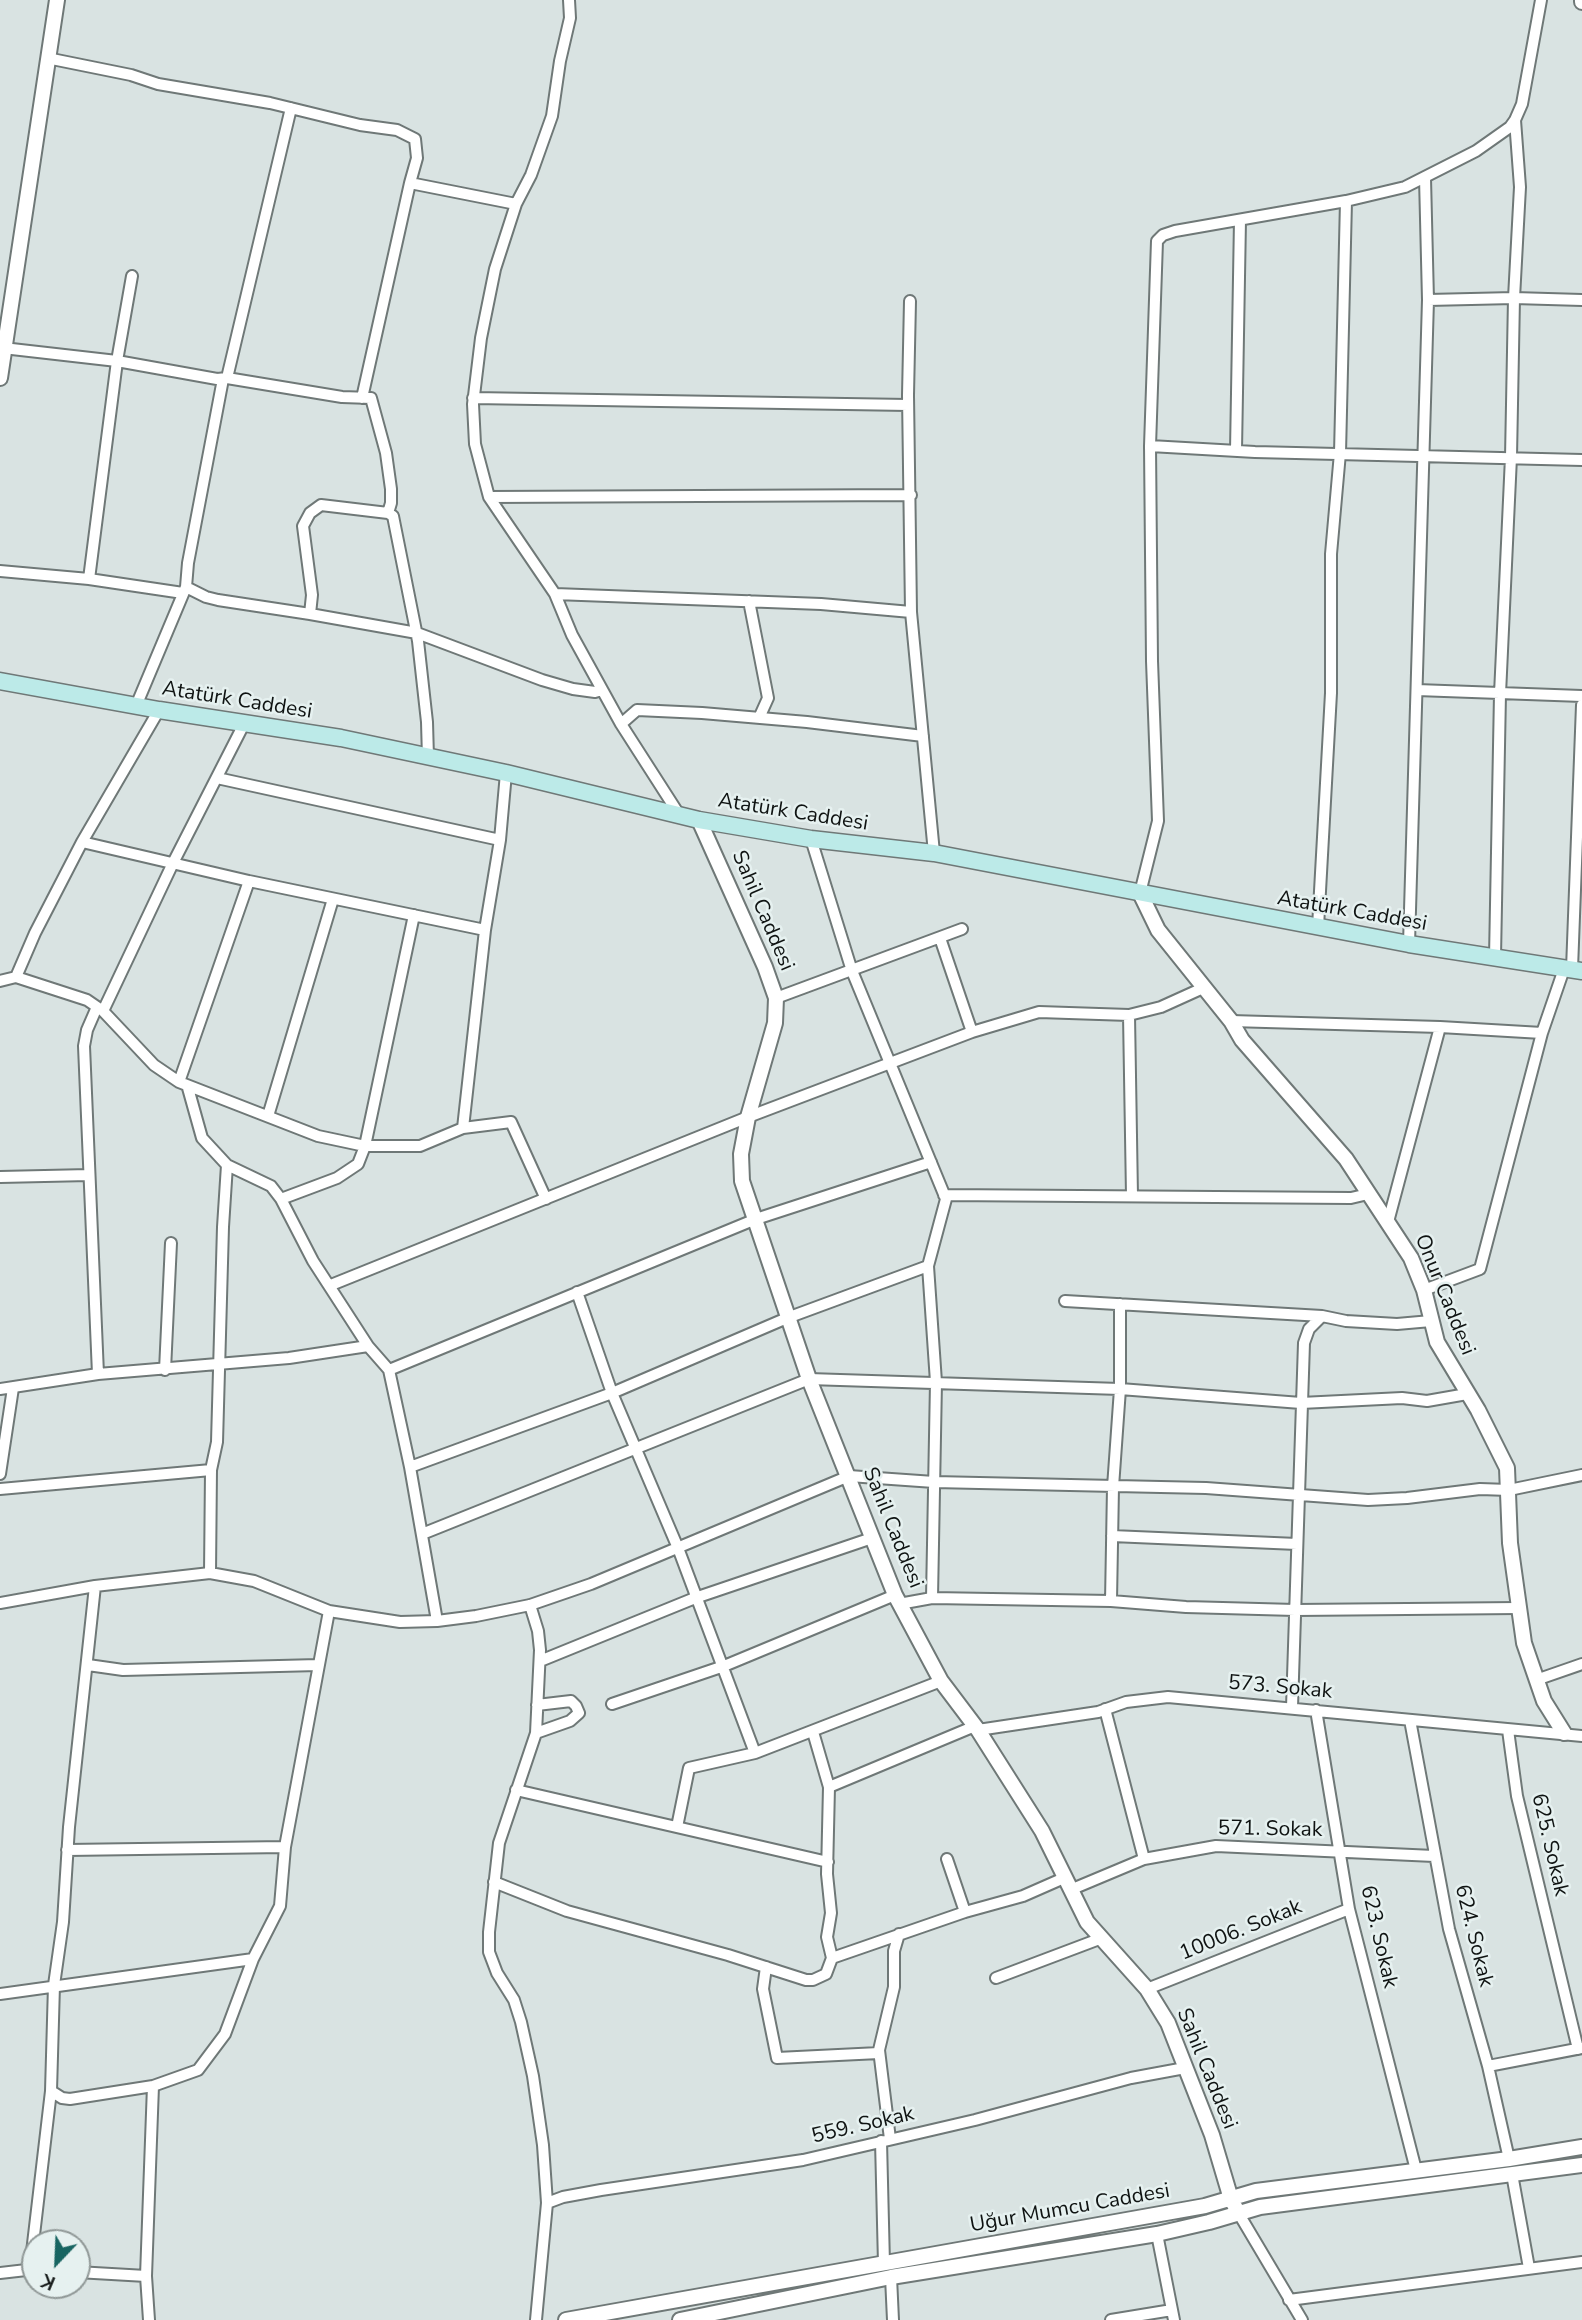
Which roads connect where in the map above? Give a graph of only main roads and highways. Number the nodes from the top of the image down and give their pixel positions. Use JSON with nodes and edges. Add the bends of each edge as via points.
{"nodes":[{"id":1,"x":0,"y":681,"type":"edge"},
{"id":2,"x":1573,"y":970,"type":"edge"}],
"edges":[{"from":1,"to":2,"type":"main road","name":"Atatürk Caddesi","via":[[341,738],[699,820],[934,853],[1409,944]]}]}
